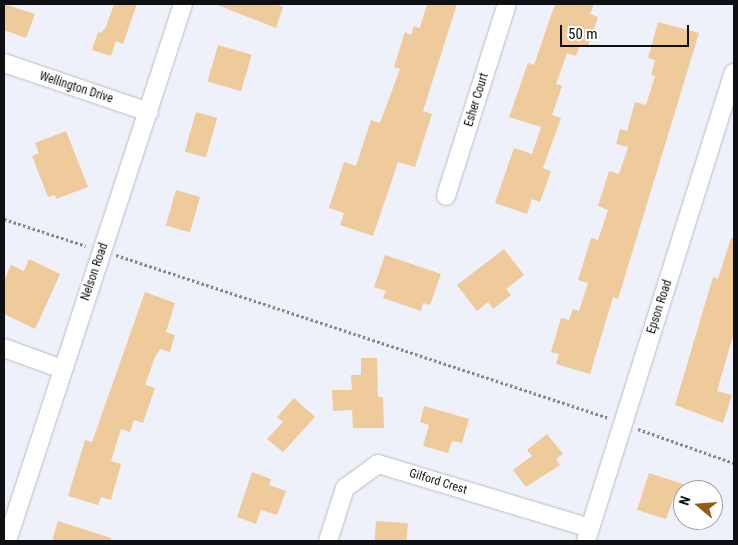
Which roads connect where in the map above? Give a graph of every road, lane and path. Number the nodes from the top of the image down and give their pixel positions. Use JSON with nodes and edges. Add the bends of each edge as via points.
{"nodes":[{"id":1,"x":183,"y":4,"type":"edge"},
{"id":2,"x":507,"y":4,"type":"edge"},
{"id":3,"x":4,"y":63,"type":"edge"},
{"id":4,"x":734,"y":73,"type":"edge"},
{"id":5,"x":149,"y":112,"type":"junction"},
{"id":6,"x":446,"y":196,"type":"dead end"},
{"id":7,"x":4,"y":219,"type":"edge"},
{"id":8,"x":102,"y":251,"type":"junction"},
{"id":9,"x":4,"y":348,"type":"edge"},
{"id":10,"x":62,"y":368,"type":"junction"},
{"id":11,"x":623,"y":423,"type":"junction"},
{"id":12,"x":734,"y":463,"type":"edge"},
{"id":13,"x":588,"y":535,"type":"edge"},
{"id":14,"x":7,"y":541,"type":"edge"},
{"id":15,"x":328,"y":541,"type":"edge"}],
"edges":[{"from":1,"to":5,"type":"street","name":"Nelson Road"},
{"from":2,"to":6,"type":"street","name":"Esher Court"},
{"from":3,"to":5,"type":"street","name":"Wellington Drive"},
{"from":4,"to":11,"type":"street","name":"Epson Road"},
{"from":5,"to":8,"type":"street","name":"Nelson Road"},
{"from":7,"to":8,"type":"path"},
{"from":8,"to":10,"type":"street","name":"Nelson Road"},
{"from":8,"to":11,"type":"path"},
{"from":9,"to":10,"type":"street"},
{"from":10,"to":14,"type":"street","name":"Nelson Road"},
{"from":11,"to":12,"type":"path"},
{"from":11,"to":13,"type":"street","name":"Epson Road"},
{"from":13,"to":15,"type":"street","name":"Gilford Crest","via":[[378,464],[345,488]]}]}
